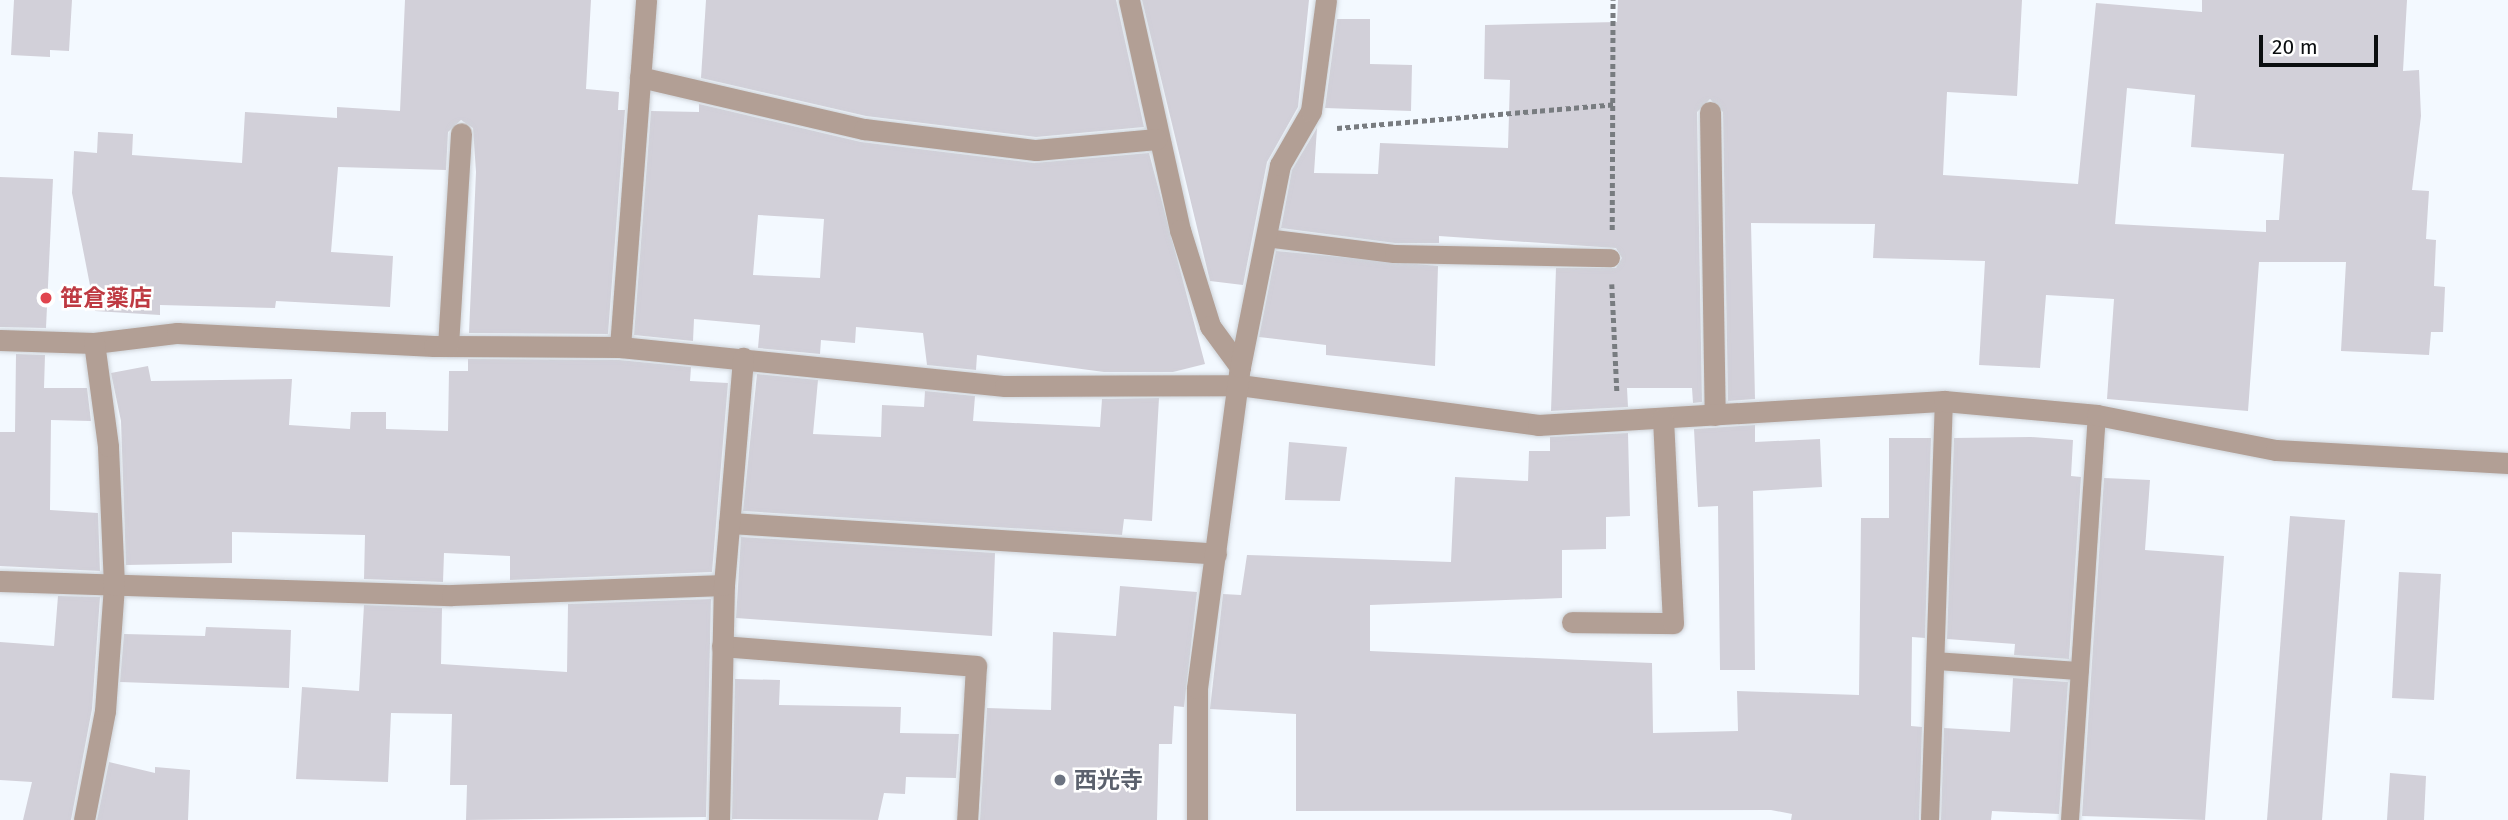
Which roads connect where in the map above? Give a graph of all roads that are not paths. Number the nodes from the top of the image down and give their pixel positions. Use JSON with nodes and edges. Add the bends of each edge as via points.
{"nodes":[{"id":1,"x":646,"y":0,"type":"edge"},
{"id":2,"x":1129,"y":0,"type":"edge"},
{"id":3,"x":1326,"y":0,"type":"edge"},
{"id":4,"x":640,"y":77,"type":"junction"},
{"id":5,"x":1710,"y":112,"type":"dead end"},
{"id":6,"x":461,"y":133,"type":"dead end"},
{"id":7,"x":1157,"y":139,"type":"junction"},
{"id":8,"x":1266,"y":238,"type":"junction"},
{"id":9,"x":1611,"y":258,"type":"road end"},
{"id":10,"x":0,"y":340,"type":"edge"},
{"id":11,"x":94,"y":344,"type":"junction"},
{"id":12,"x":448,"y":346,"type":"junction"},
{"id":13,"x":620,"y":347,"type":"junction"},
{"id":14,"x":743,"y":358,"type":"junction"},
{"id":15,"x":1240,"y":376,"type":"junction"},
{"id":16,"x":1944,"y":401,"type":"junction"},
{"id":17,"x":1715,"y":415,"type":"junction"},
{"id":18,"x":2097,"y":415,"type":"junction"},
{"id":19,"x":1663,"y":418,"type":"junction"},
{"id":20,"x":2508,"y":463,"type":"edge"},
{"id":21,"x":729,"y":523,"type":"junction"},
{"id":22,"x":1216,"y":554,"type":"junction"},
{"id":23,"x":0,"y":581,"type":"edge"},
{"id":24,"x":724,"y":584,"type":"junction"},
{"id":25,"x":114,"y":585,"type":"junction"},
{"id":26,"x":1572,"y":622,"type":"dead end"},
{"id":27,"x":722,"y":646,"type":"junction"},
{"id":28,"x":1936,"y":661,"type":"junction"},
{"id":29,"x":2080,"y":671,"type":"junction"},
{"id":30,"x":84,"y":820,"type":"edge"},
{"id":31,"x":719,"y":820,"type":"edge"},
{"id":32,"x":967,"y":820,"type":"edge"},
{"id":33,"x":1197,"y":820,"type":"edge"},
{"id":34,"x":1930,"y":820,"type":"edge"},
{"id":35,"x":2070,"y":820,"type":"edge"}],
"edges":[{"from":1,"to":4,"type":"street"},
{"from":2,"to":7,"type":"street"},
{"from":3,"to":8,"type":"street","via":[[1311,111],[1280,165]]},
{"from":4,"to":7,"type":"street","via":[[864,129],[1010,147],[1074,151]]},
{"from":4,"to":13,"type":"street"},
{"from":5,"to":17,"type":"street"},
{"from":6,"to":12,"type":"street"},
{"from":7,"to":15,"type":"street","via":[[1210,326]]},
{"from":8,"to":9,"type":"lane","via":[[1394,254]]},
{"from":8,"to":15,"type":"street"},
{"from":10,"to":11,"type":"street"},
{"from":11,"to":12,"type":"street","via":[[177,333]]},
{"from":11,"to":25,"type":"street","via":[[108,446]]},
{"from":12,"to":13,"type":"street"},
{"from":13,"to":14,"type":"street"},
{"from":14,"to":15,"type":"street","via":[[1005,386]]},
{"from":14,"to":21,"type":"street"},
{"from":15,"to":19,"type":"street","via":[[1444,417],[1538,425]]},
{"from":15,"to":22,"type":"street"},
{"from":16,"to":17,"type":"street"},
{"from":16,"to":18,"type":"street"},
{"from":16,"to":28,"type":"lane"},
{"from":17,"to":19,"type":"street"},
{"from":18,"to":20,"type":"street","via":[[2276,450]]},
{"from":18,"to":29,"type":"lane"},
{"from":19,"to":26,"type":"street","via":[[1673,623]]},
{"from":21,"to":22,"type":"street"},
{"from":21,"to":24,"type":"street"},
{"from":22,"to":33,"type":"street","via":[[1198,688]]},
{"from":23,"to":25,"type":"street"},
{"from":24,"to":25,"type":"street","via":[[452,595]]},
{"from":24,"to":27,"type":"street"},
{"from":25,"to":30,"type":"street","via":[[105,711]]},
{"from":27,"to":31,"type":"street"},
{"from":27,"to":32,"type":"street","via":[[976,666]]},
{"from":28,"to":29,"type":"lane"},
{"from":28,"to":34,"type":"lane"},
{"from":29,"to":35,"type":"lane"}]}
